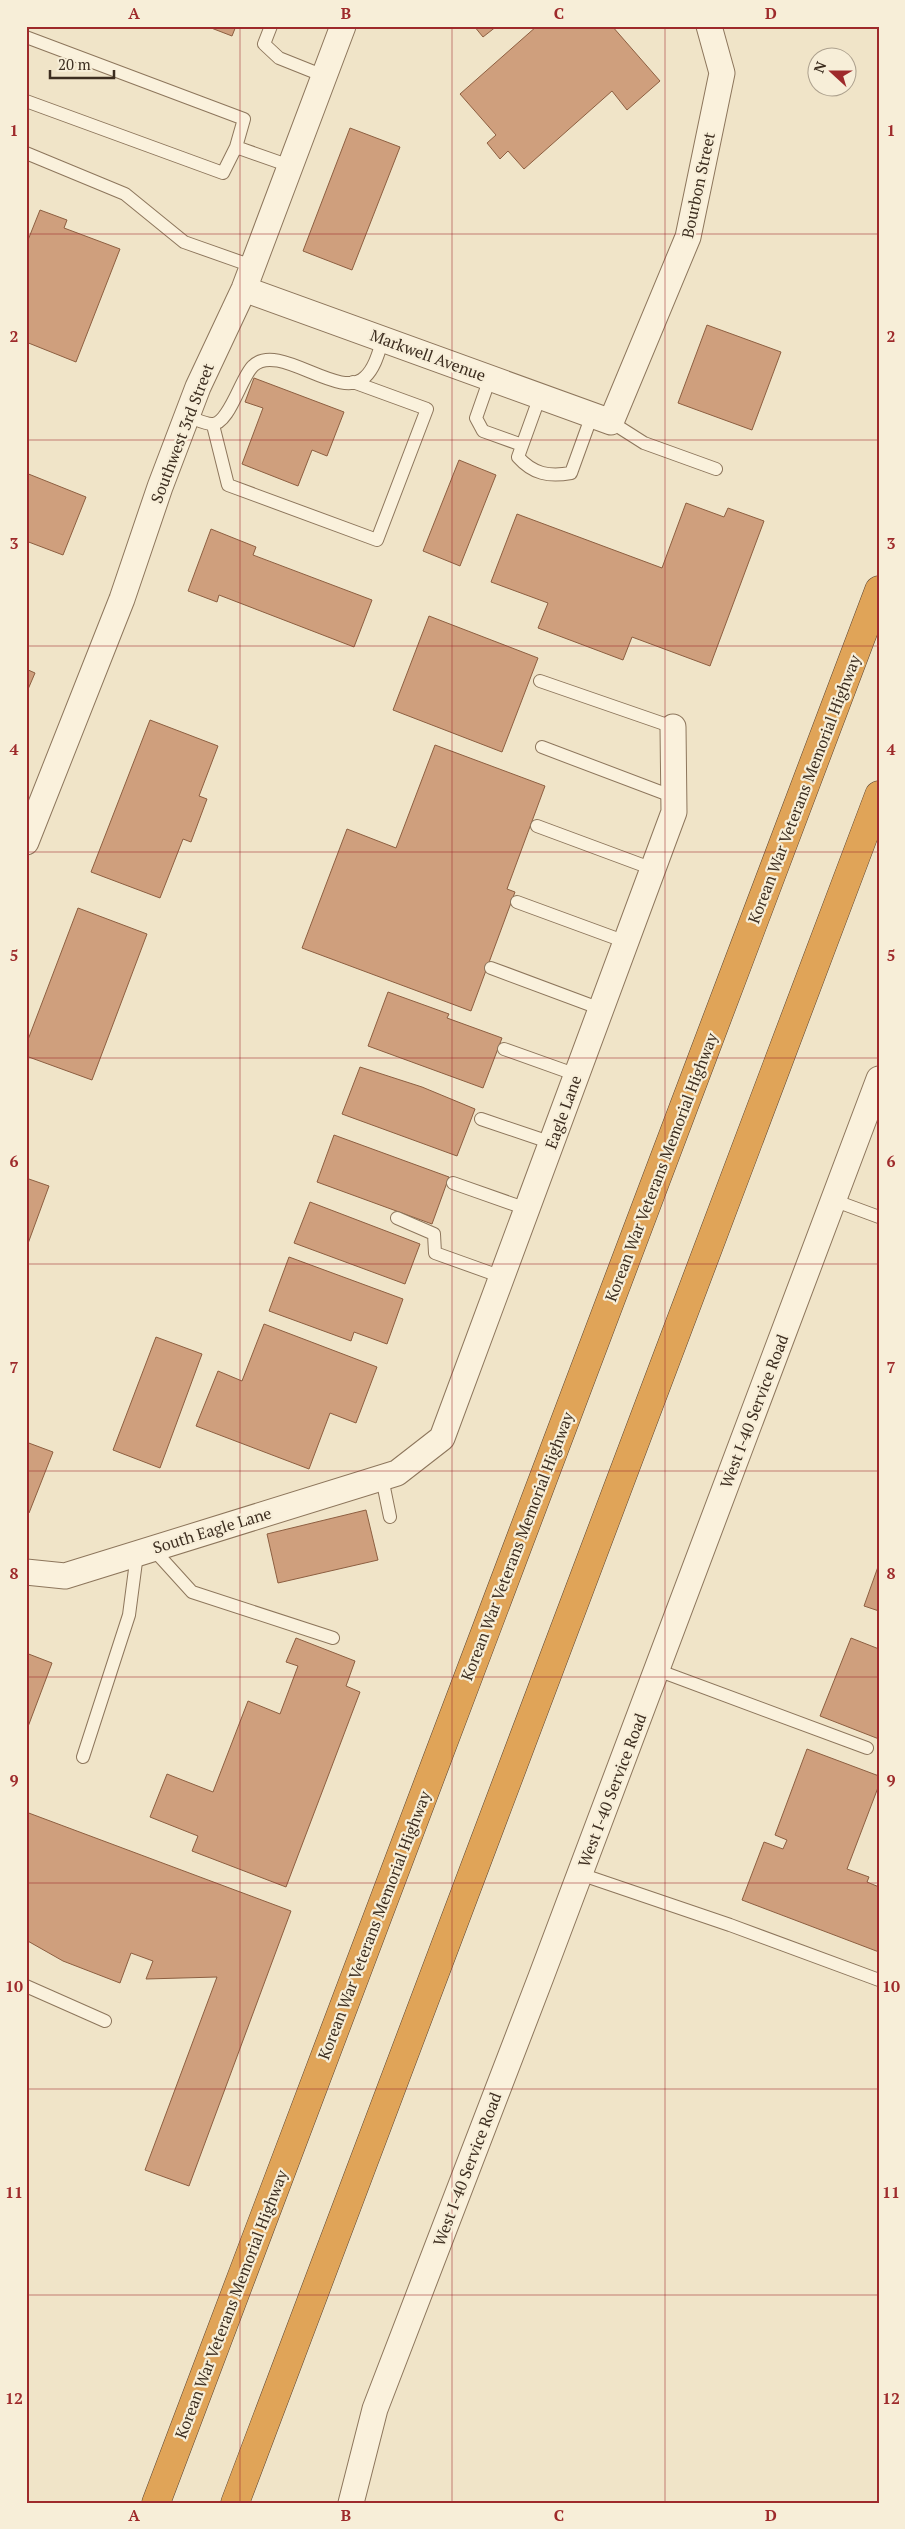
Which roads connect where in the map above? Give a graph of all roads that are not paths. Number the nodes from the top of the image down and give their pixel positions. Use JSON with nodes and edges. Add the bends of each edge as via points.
{"nodes":[{"id":1,"x":271,"y":26,"type":"edge"},
{"id":2,"x":343,"y":26,"type":"edge"},
{"id":3,"x":709,"y":26,"type":"edge"},
{"id":4,"x":26,"y":37,"type":"edge"},
{"id":5,"x":324,"y":76,"type":"junction"},
{"id":6,"x":26,"y":101,"type":"edge"},
{"id":7,"x":236,"y":147,"type":"junction"},
{"id":8,"x":26,"y":153,"type":"edge"},
{"id":9,"x":290,"y":166,"type":"junction"},
{"id":10,"x":248,"y":277,"type":"junction"},
{"id":11,"x":383,"y":339,"type":"junction"},
{"id":12,"x":490,"y":378,"type":"junction"},
{"id":13,"x":353,"y":382,"type":"junction"},
{"id":14,"x":540,"y":396,"type":"junction"},
{"id":15,"x":187,"y":416,"type":"junction"},
{"id":16,"x":602,"y":418,"type":"junction"},
{"id":17,"x":213,"y":425,"type":"junction"},
{"id":18,"x":522,"y":445,"type":"junction"},
{"id":19,"x":716,"y":469,"type":"dead end"},
{"id":20,"x":879,"y":590,"type":"edge"},
{"id":21,"x":540,"y":681,"type":"dead end"},
{"id":22,"x":673,"y":727,"type":"joint"},
{"id":23,"x":542,"y":747,"type":"dead end"},
{"id":24,"x":879,"y":794,"type":"edge"},
{"id":25,"x":674,"y":797,"type":"junction"},
{"id":26,"x":537,"y":826,"type":"dead end"},
{"id":27,"x":26,"y":842,"type":"edge"},
{"id":28,"x":653,"y":869,"type":"junction"},
{"id":29,"x":518,"y":902,"type":"dead end"},
{"id":30,"x":626,"y":942,"type":"junction"},
{"id":31,"x":491,"y":968,"type":"dead end"},
{"id":32,"x":601,"y":1009,"type":"junction"},
{"id":33,"x":504,"y":1049,"type":"dead end"},
{"id":34,"x":577,"y":1075,"type":"junction"},
{"id":35,"x":879,"y":1079,"type":"edge"},
{"id":36,"x":481,"y":1119,"type":"dead end"},
{"id":37,"x":552,"y":1143,"type":"junction"},
{"id":38,"x":453,"y":1183,"type":"dead end"},
{"id":39,"x":833,"y":1200,"type":"junction"},
{"id":40,"x":527,"y":1209,"type":"junction"},
{"id":41,"x":879,"y":1217,"type":"edge"},
{"id":42,"x":397,"y":1218,"type":"dead end"},
{"id":43,"x":502,"y":1277,"type":"junction"},
{"id":44,"x":390,"y":1476,"type":"junction"},
{"id":45,"x":390,"y":1517,"type":"dead end"},
{"id":46,"x":145,"y":1551,"type":"junction"},
{"id":47,"x":26,"y":1572,"type":"edge"},
{"id":48,"x":333,"y":1638,"type":"dead end"},
{"id":49,"x":657,"y":1670,"type":"junction"},
{"id":50,"x":867,"y":1748,"type":"dead end"},
{"id":51,"x":83,"y":1757,"type":"dead end"},
{"id":52,"x":580,"y":1874,"type":"junction"},
{"id":53,"x":879,"y":1980,"type":"edge"},
{"id":54,"x":26,"y":1986,"type":"edge"},
{"id":55,"x":105,"y":2021,"type":"dead end"},
{"id":56,"x":156,"y":2503,"type":"edge"},
{"id":57,"x":235,"y":2503,"type":"edge"},
{"id":58,"x":351,"y":2503,"type":"edge"}],
"edges":[{"from":1,"to":5,"type":"lane","via":[[264,44],[279,58]]},
{"from":2,"to":5,"type":"street","name":"Southwest 3rd Street"},
{"from":3,"to":16,"type":"street","name":"Bourbon Street","via":[[722,73],[688,237]]},
{"from":4,"to":7,"type":"lane","via":[[244,119]]},
{"from":5,"to":9,"type":"street","name":"Southwest 3rd Street"},
{"from":6,"to":7,"type":"lane","via":[[223,172]]},
{"from":7,"to":9,"type":"lane"},
{"from":8,"to":10,"type":"lane","via":[[125,194],[184,242]]},
{"from":9,"to":10,"type":"street","name":"Southwest 3rd Street"},
{"from":10,"to":11,"type":"street","name":"Markwell Avenue"},
{"from":10,"to":15,"type":"street","name":"Southwest 3rd Street"},
{"from":11,"to":12,"type":"street","name":"Markwell Avenue"},
{"from":11,"to":13,"type":"lane","via":[[372,368],[364,379]]},
{"from":12,"to":14,"type":"street","name":"Markwell Avenue"},
{"from":12,"to":18,"type":"lane","via":[[476,418],[483,431]]},
{"from":13,"to":17,"type":"lane","via":[[343,384],[278,361],[262,362],[253,366],[231,408],[220,423]]},
{"from":13,"to":17,"type":"lane","via":[[427,410],[377,540],[228,485]]},
{"from":14,"to":16,"type":"street","name":"Markwell Avenue"},
{"from":14,"to":18,"type":"lane"},
{"from":15,"to":17,"type":"lane"},
{"from":15,"to":27,"type":"street","name":"Southwest 3rd Street","via":[[122,599]]},
{"from":16,"to":18,"type":"lane","via":[[570,474],[552,477],[528,468],[518,457]]},
{"from":16,"to":19,"type":"lane","via":[[644,443]]},
{"from":20,"to":56,"type":"highway","name":"Korean War Veterans Memorial Highway"},
{"from":21,"to":22,"type":"lane"},
{"from":22,"to":25,"type":"street","name":"Eagle Lane"},
{"from":23,"to":25,"type":"lane"},
{"from":24,"to":57,"type":"highway"},
{"from":25,"to":28,"type":"street","name":"Eagle Lane","via":[[674,812]]},
{"from":26,"to":28,"type":"lane"},
{"from":28,"to":30,"type":"street","name":"Eagle Lane"},
{"from":29,"to":30,"type":"lane"},
{"from":30,"to":32,"type":"street","name":"Eagle Lane"},
{"from":31,"to":32,"type":"lane"},
{"from":32,"to":34,"type":"street","name":"Eagle Lane"},
{"from":33,"to":34,"type":"lane"},
{"from":34,"to":37,"type":"street","name":"Eagle Lane"},
{"from":35,"to":39,"type":"street","name":"West I-40 Service Road"},
{"from":36,"to":37,"type":"lane"},
{"from":37,"to":40,"type":"street","name":"Eagle Lane"},
{"from":38,"to":40,"type":"lane"},
{"from":39,"to":41,"type":"lane"},
{"from":39,"to":49,"type":"street","name":"West I-40 Service Road"},
{"from":40,"to":43,"type":"street","name":"Eagle Lane"},
{"from":42,"to":43,"type":"lane","via":[[434,1234],[435,1253]]},
{"from":43,"to":44,"type":"street","name":"Eagle Lane","via":[[442,1438]]},
{"from":44,"to":45,"type":"lane"},
{"from":44,"to":46,"type":"street","name":"South Eagle Lane"},
{"from":46,"to":47,"type":"street","name":"South Eagle Lane","via":[[65,1576]]},
{"from":46,"to":48,"type":"lane","via":[[192,1592]]},
{"from":46,"to":51,"type":"lane","via":[[129,1615]]},
{"from":49,"to":50,"type":"lane"},
{"from":49,"to":52,"type":"street","name":"West I-40 Service Road"},
{"from":52,"to":53,"type":"lane"},
{"from":52,"to":58,"type":"street","name":"West I-40 Service Road","via":[[375,2409]]},
{"from":54,"to":55,"type":"lane"}]}
